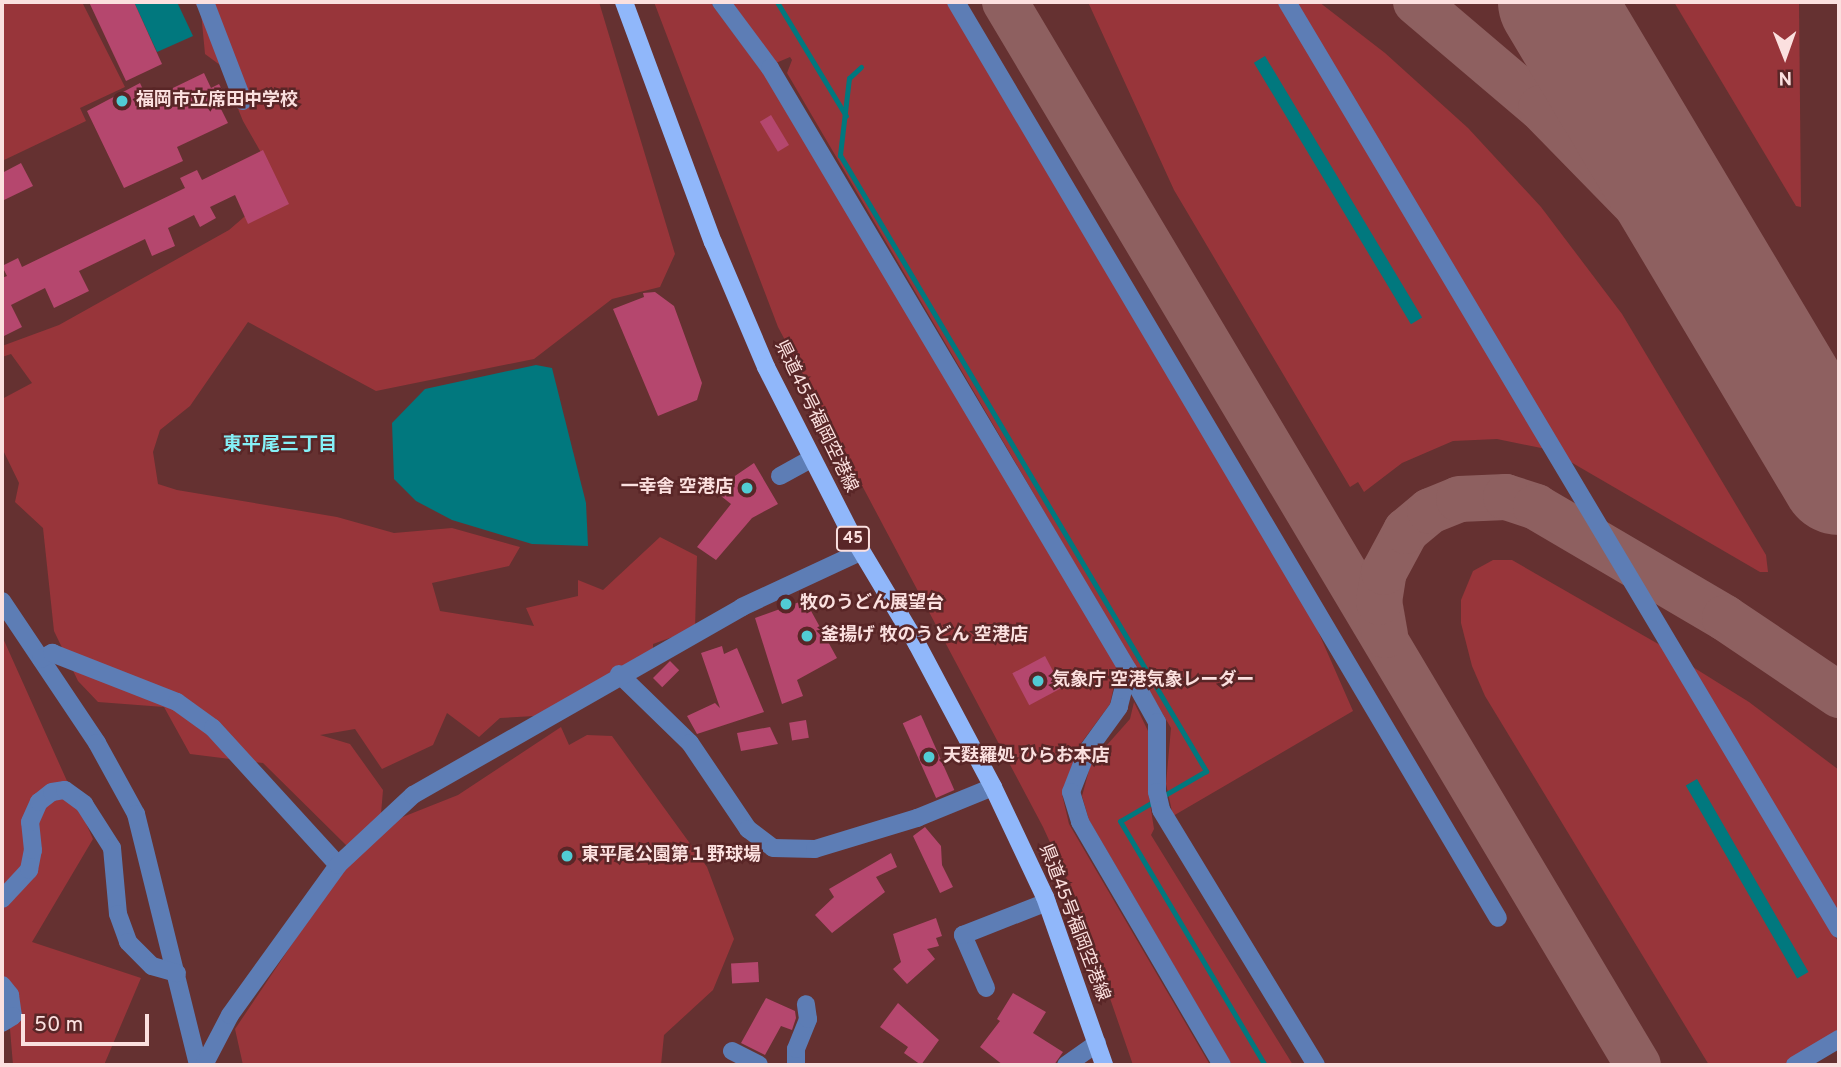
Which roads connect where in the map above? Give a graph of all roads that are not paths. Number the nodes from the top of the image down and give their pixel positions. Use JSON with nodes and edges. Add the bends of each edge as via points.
{"nodes":[{"id":1,"x":205,"y":2,"type":"edge"},
{"id":2,"x":624,"y":2,"type":"edge"},
{"id":3,"x":721,"y":2,"type":"edge"},
{"id":4,"x":956,"y":2,"type":"edge"},
{"id":5,"x":1287,"y":2,"type":"edge"},
{"id":6,"x":243,"y":101,"type":"dead end"},
{"id":7,"x":811,"y":460,"type":"junction"},
{"id":8,"x":780,"y":476,"type":"dead end"},
{"id":9,"x":860,"y":552,"type":"junction"},
{"id":10,"x":2,"y":601,"type":"edge"},
{"id":11,"x":41,"y":659,"type":"junction"},
{"id":12,"x":1128,"y":670,"type":"junction"},
{"id":13,"x":619,"y":674,"type":"junction"},
{"id":14,"x":993,"y":787,"type":"junction"},
{"id":15,"x":1169,"y":821,"type":"junction"},
{"id":16,"x":338,"y":864,"type":"junction"},
{"id":17,"x":2,"y":899,"type":"edge"},
{"id":18,"x":1046,"y":902,"type":"junction"},
{"id":19,"x":1498,"y":918,"type":"dead end"},
{"id":20,"x":1839,"y":929,"type":"edge"},
{"id":21,"x":177,"y":973,"type":"junction"},
{"id":22,"x":2,"y":985,"type":"edge"},
{"id":23,"x":986,"y":988,"type":"dead end"},
{"id":24,"x":806,"y":1004,"type":"dead end"},
{"id":25,"x":2,"y":1023,"type":"edge"},
{"id":26,"x":1839,"y":1040,"type":"edge"},
{"id":27,"x":1097,"y":1043,"type":"junction"},
{"id":28,"x":732,"y":1051,"type":"dead end"},
{"id":29,"x":198,"y":1065,"type":"edge"},
{"id":30,"x":204,"y":1065,"type":"edge"},
{"id":31,"x":759,"y":1065,"type":"edge"},
{"id":32,"x":795,"y":1065,"type":"edge"},
{"id":33,"x":1066,"y":1065,"type":"edge"},
{"id":34,"x":1104,"y":1065,"type":"edge"},
{"id":35,"x":1222,"y":1065,"type":"edge"},
{"id":36,"x":1304,"y":1065,"type":"edge"},
{"id":37,"x":1316,"y":1065,"type":"edge"},
{"id":38,"x":1795,"y":1065,"type":"edge"}],
"edges":[{"from":1,"to":6,"type":"street"},
{"from":2,"to":7,"type":"main road","name":"県道45号福岡空港線","number":"45","via":[[713,242]]},
{"from":3,"to":12,"type":"street","via":[[769,68]]},
{"from":4,"to":19,"type":"street"},
{"from":5,"to":20,"type":"street"},
{"from":7,"to":8,"type":"street"},
{"from":7,"to":9,"type":"main road","name":"県道45号福岡空港線","number":"45"},
{"from":9,"to":13,"type":"street"},
{"from":9,"to":14,"type":"main road","name":"県道45号福岡空港線","number":"45"},
{"from":10,"to":11,"type":"street"},
{"from":11,"to":16,"type":"street","via":[[52,653],[177,702],[213,728]]},
{"from":11,"to":21,"type":"street","via":[[104,755],[136,814]]},
{"from":12,"to":15,"type":"street","via":[[1157,722],[1157,792]]},
{"from":12,"to":35,"type":"street","via":[[1119,707],[1087,751],[1071,792],[1080,822]]},
{"from":13,"to":14,"type":"street","via":[[690,743],[748,829],[773,848],[816,849],[870,826]]},
{"from":13,"to":16,"type":"street","via":[[436,779]]},
{"from":14,"to":18,"type":"main road","name":"県道45号福岡空港線","number":"45"},
{"from":15,"to":36,"type":"street","via":[[1174,850]]},
{"from":15,"to":37,"type":"street"},
{"from":16,"to":30,"type":"street","via":[[230,1015]]},
{"from":17,"to":21,"type":"street","via":[[29,870],[33,850],[30,822],[39,802],[52,792],[65,790],[84,804],[113,849],[118,914],[128,942],[152,967]]},
{"from":18,"to":23,"type":"street","via":[[963,936]]},
{"from":18,"to":27,"type":"main road","name":"県道45号福岡空港線","number":"45"},
{"from":21,"to":29,"type":"street"},
{"from":22,"to":25,"type":"street","via":[[13,1016]]},
{"from":24,"to":32,"type":"street","via":[[808,1019]]},
{"from":26,"to":38,"type":"street"},
{"from":27,"to":33,"type":"street"},
{"from":27,"to":34,"type":"main road","name":"県道45号福岡空港線","number":"45"},
{"from":28,"to":31,"type":"street"}]}
